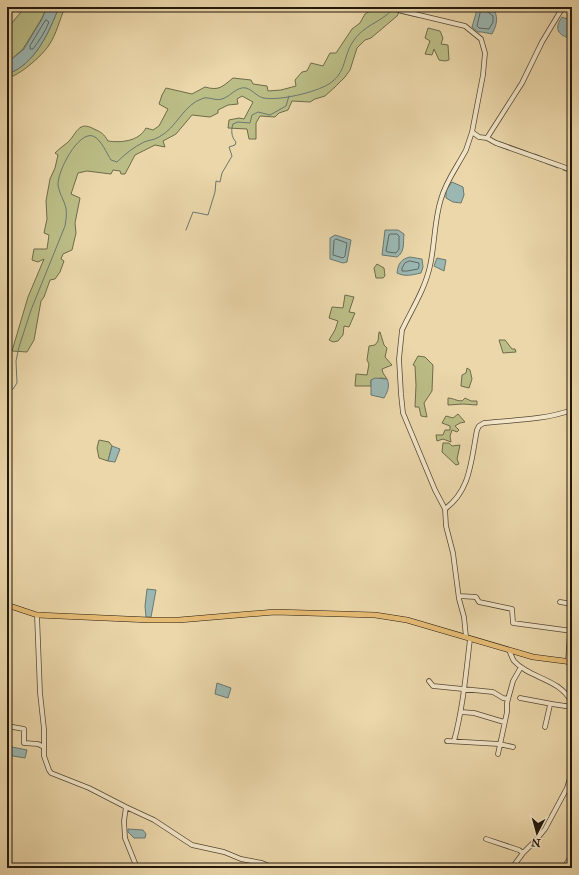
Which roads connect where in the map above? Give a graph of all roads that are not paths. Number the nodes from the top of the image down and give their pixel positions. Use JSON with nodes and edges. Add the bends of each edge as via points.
{"nodes":[{"id":1,"x":389,"y":7,"type":"edge"},
{"id":2,"x":563,"y":7,"type":"edge"},
{"id":3,"x":472,"y":132,"type":"junction"},
{"id":4,"x":487,"y":138,"type":"junction"},
{"id":5,"x":572,"y":170,"type":"edge"},
{"id":6,"x":572,"y":410,"type":"edge"},
{"id":7,"x":445,"y":509,"type":"junction"},
{"id":8,"x":459,"y":596,"type":"junction"},
{"id":9,"x":560,"y":602,"type":"dead end"},
{"id":10,"x":572,"y":604,"type":"edge"},
{"id":11,"x":7,"y":605,"type":"edge"},
{"id":12,"x":37,"y":615,"type":"junction"},
{"id":13,"x":571,"y":618,"type":"dead end"},
{"id":14,"x":571,"y":630,"type":"edge"},
{"id":15,"x":468,"y":638,"type":"junction"},
{"id":16,"x":509,"y":650,"type":"junction"},
{"id":17,"x":570,"y":662,"type":"edge"},
{"id":18,"x":521,"y":667,"type":"junction"},
{"id":19,"x":429,"y":681,"type":"dead end"},
{"id":20,"x":464,"y":690,"type":"junction"},
{"id":21,"x":520,"y":698,"type":"dead end"},
{"id":22,"x":508,"y":699,"type":"junction"},
{"id":23,"x":572,"y":703,"type":"edge"},
{"id":24,"x":552,"y":704,"type":"junction"},
{"id":25,"x":572,"y":707,"type":"edge"},
{"id":26,"x":461,"y":712,"type":"junction"},
{"id":27,"x":504,"y":722,"type":"junction"},
{"id":28,"x":7,"y":726,"type":"edge"},
{"id":29,"x":545,"y":727,"type":"dead end"},
{"id":30,"x":447,"y":741,"type":"dead end"},
{"id":31,"x":454,"y":741,"type":"junction"},
{"id":32,"x":499,"y":744,"type":"junction"},
{"id":33,"x":44,"y":747,"type":"junction"},
{"id":34,"x":513,"y":747,"type":"dead end"},
{"id":35,"x":498,"y":754,"type":"dead end"},
{"id":36,"x":572,"y":771,"type":"edge"},
{"id":37,"x":126,"y":808,"type":"junction"},
{"id":38,"x":486,"y":839,"type":"dead end"},
{"id":39,"x":523,"y":853,"type":"junction"},
{"id":40,"x":137,"y":868,"type":"edge"},
{"id":41,"x":274,"y":868,"type":"edge"},
{"id":42,"x":512,"y":868,"type":"edge"}],
"edges":[{"from":1,"to":3,"type":"street","via":[[464,26],[481,39],[485,53],[483,75]]},
{"from":2,"to":4,"type":"street","via":[[522,83]]},
{"from":3,"to":4,"type":"street","via":[[479,137]]},
{"from":3,"to":7,"type":"street","via":[[466,150],[449,177],[440,200],[424,288],[400,338],[399,359],[404,413]]},
{"from":4,"to":5,"type":"street"},
{"from":6,"to":7,"type":"street","via":[[532,419],[484,423],[479,426],[469,475],[457,498]]},
{"from":7,"to":8,"type":"street"},
{"from":8,"to":14,"type":"street","via":[[476,597],[479,602],[512,609],[512,623]]},
{"from":8,"to":15,"type":"street"},
{"from":9,"to":10,"type":"street"},
{"from":11,"to":12,"type":"main road"},
{"from":12,"to":15,"type":"main road","via":[[179,620],[275,612],[339,613],[407,620]]},
{"from":12,"to":33,"type":"street"},
{"from":13,"to":14,"type":"street"},
{"from":14,"to":17,"type":"street"},
{"from":15,"to":16,"type":"main road"},
{"from":15,"to":20,"type":"street"},
{"from":16,"to":17,"type":"main road","via":[[534,657]]},
{"from":16,"to":18,"type":"street","via":[[514,661]]},
{"from":18,"to":22,"type":"street","via":[[513,681]]},
{"from":18,"to":23,"type":"street","via":[[549,680],[565,693]]},
{"from":19,"to":20,"type":"street","via":[[433,686]]},
{"from":20,"to":22,"type":"street","via":[[492,692]]},
{"from":20,"to":26,"type":"street"},
{"from":21,"to":24,"type":"street"},
{"from":22,"to":27,"type":"street"},
{"from":24,"to":25,"type":"street"},
{"from":24,"to":29,"type":"street"},
{"from":26,"to":27,"type":"street"},
{"from":26,"to":31,"type":"street"},
{"from":27,"to":32,"type":"street"},
{"from":28,"to":33,"type":"street","via":[[24,729],[24,743]]},
{"from":30,"to":31,"type":"street"},
{"from":31,"to":32,"type":"street"},
{"from":32,"to":34,"type":"street"},
{"from":32,"to":35,"type":"street"},
{"from":33,"to":37,"type":"street","via":[[46,764],[51,773],[89,788]]},
{"from":36,"to":39,"type":"street","via":[[567,788],[545,829]]},
{"from":37,"to":40,"type":"street","via":[[125,838]]},
{"from":37,"to":41,"type":"street","via":[[154,820],[192,845]]},
{"from":38,"to":39,"type":"street"},
{"from":39,"to":42,"type":"street"}]}
